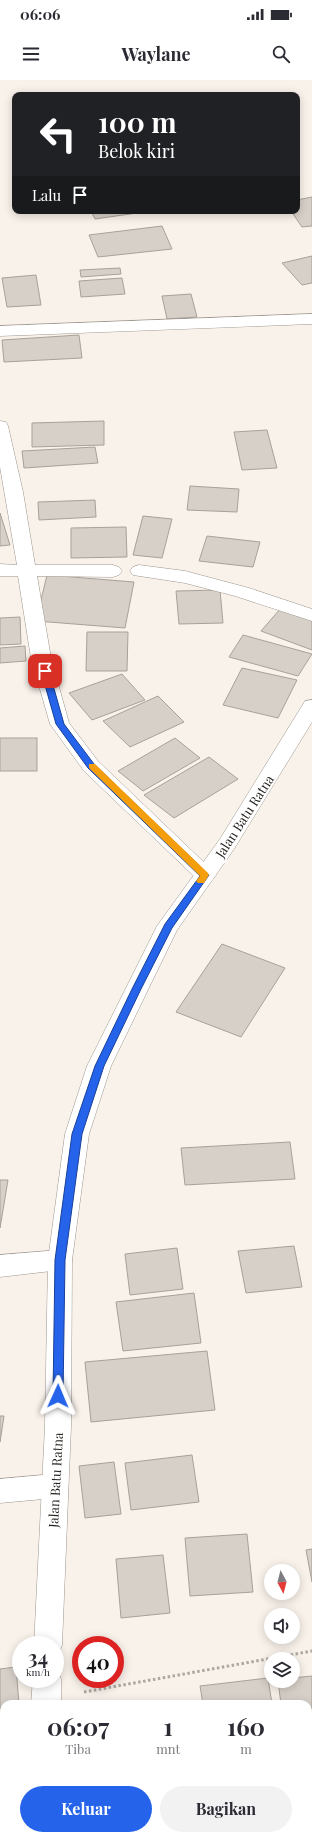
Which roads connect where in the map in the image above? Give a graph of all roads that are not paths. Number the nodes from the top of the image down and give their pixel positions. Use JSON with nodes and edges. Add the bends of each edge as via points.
{"nodes":[{"id":1,"x":312,"y":319,"type":"edge"},
{"id":2,"x":0,"y":331,"type":"edge"},
{"id":3,"x":0,"y":426,"type":"edge"},
{"id":4,"x":0,"y":570,"type":"edge"},
{"id":5,"x":28,"y":570,"type":"junction"},
{"id":6,"x":113,"y":571,"type":"dead end"},
{"id":7,"x":139,"y":571,"type":"dead end"},
{"id":8,"x":312,"y":615,"type":"edge"},
{"id":9,"x":312,"y":706,"type":"edge"},
{"id":10,"x":205,"y":875,"type":"junction"},
{"id":11,"x":60,"y":1260,"type":"junction"},
{"id":12,"x":0,"y":1266,"type":"edge"},
{"id":13,"x":54,"y":1486,"type":"junction"},
{"id":14,"x":0,"y":1491,"type":"edge"},
{"id":15,"x":48,"y":1636,"type":"edge"}],
"edges":[{"from":1,"to":2,"type":"street"},
{"from":3,"to":5,"type":"street"},
{"from":4,"to":5,"type":"street"},
{"from":5,"to":6,"type":"street"},
{"from":5,"to":10,"type":"street","via":[[41,658],[60,724],[91,766]]},
{"from":7,"to":8,"type":"street","via":[[184,577],[242,592]]},
{"from":9,"to":10,"type":"street","name":"Jalan Batu Ratna"},
{"from":10,"to":11,"type":"street","name":"Jalan Batu Ratna","via":[[168,926],[99,1066],[77,1134]]},
{"from":11,"to":12,"type":"street"},
{"from":11,"to":13,"type":"street","name":"Jalan Batu Ratna","via":[[58,1426]]},
{"from":13,"to":14,"type":"street"},
{"from":13,"to":15,"type":"street","name":"Jalan Batu Ratna"}]}
